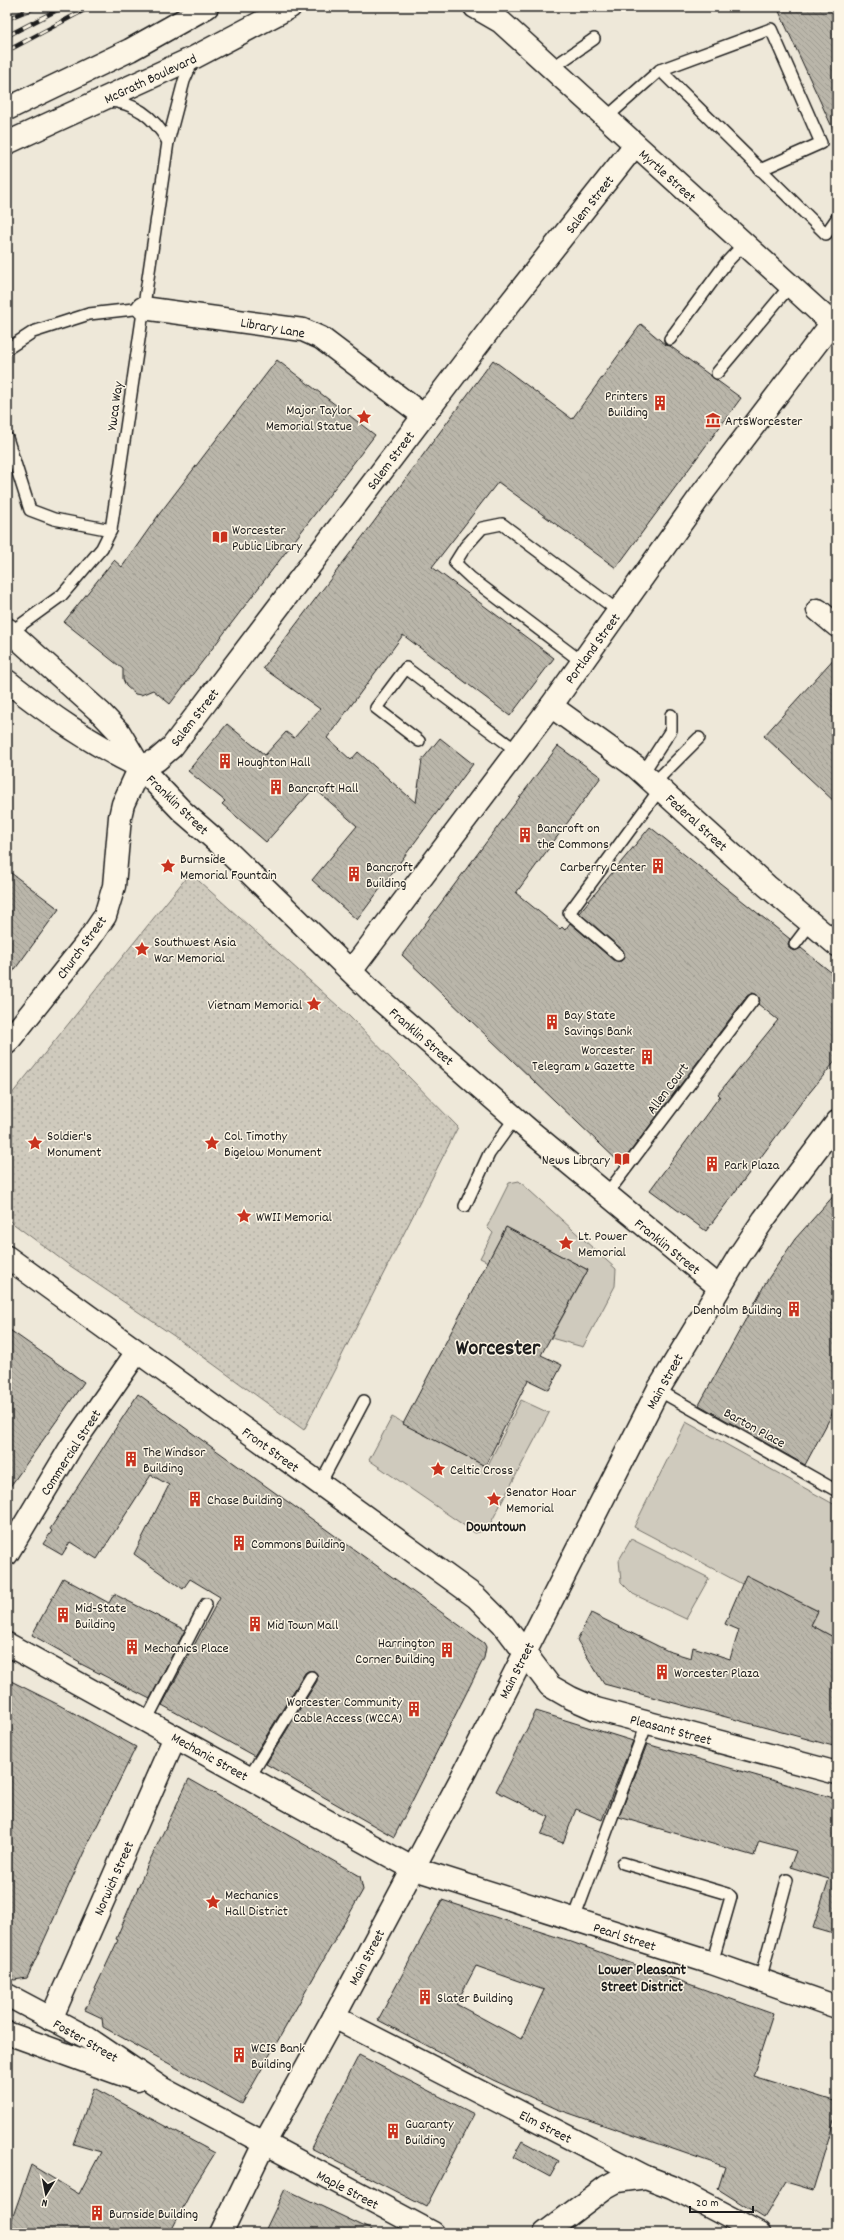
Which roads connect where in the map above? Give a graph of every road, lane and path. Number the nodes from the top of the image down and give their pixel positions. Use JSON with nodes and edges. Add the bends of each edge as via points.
{"nodes":[{"id":1,"x":207,"y":7,"type":"edge"},
{"id":2,"x":290,"y":7,"type":"edge"},
{"id":3,"x":475,"y":7,"type":"edge"},
{"id":4,"x":495,"y":15,"type":"edge"},
{"id":5,"x":594,"y":39,"type":"dead end"},
{"id":6,"x":194,"y":57,"type":"junction"},
{"id":7,"x":552,"y":68,"type":"junction"},
{"id":8,"x":660,"y":70,"type":"junction"},
{"id":9,"x":101,"y":100,"type":"junction"},
{"id":10,"x":7,"y":109,"type":"edge"},
{"id":11,"x":607,"y":117,"type":"junction"},
{"id":12,"x":168,"y":142,"type":"junction"},
{"id":13,"x":7,"y":143,"type":"edge"},
{"id":14,"x":635,"y":146,"type":"junction"},
{"id":15,"x":760,"y":170,"type":"junction"},
{"id":16,"x":837,"y":218,"type":"edge"},
{"id":17,"x":744,"y":244,"type":"junction"},
{"id":18,"x":790,"y":286,"type":"junction"},
{"id":19,"x":143,"y":308,"type":"junction"},
{"id":20,"x":834,"y":325,"type":"edge"},
{"id":21,"x":670,"y":339,"type":"dead end"},
{"id":22,"x":7,"y":349,"type":"edge"},
{"id":23,"x":717,"y":373,"type":"dead end"},
{"id":24,"x":424,"y":416,"type":"junction"},
{"id":25,"x":7,"y":438,"type":"edge"},
{"id":26,"x":111,"y":530,"type":"junction"},
{"id":27,"x":818,"y":610,"type":"dead end"},
{"id":28,"x":618,"y":611,"type":"junction"},
{"id":29,"x":837,"y":626,"type":"edge"},
{"id":30,"x":9,"y":631,"type":"edge"},
{"id":31,"x":582,"y":662,"type":"junction"},
{"id":32,"x":7,"y":681,"type":"edge"},
{"id":33,"x":551,"y":706,"type":"junction"},
{"id":34,"x":671,"y":715,"type":"dead end"},
{"id":35,"x":700,"y":738,"type":"dead end"},
{"id":36,"x":419,"y":741,"type":"dead end"},
{"id":37,"x":517,"y":751,"type":"junction"},
{"id":38,"x":140,"y":767,"type":"junction"},
{"id":39,"x":652,"y":782,"type":"junction"},
{"id":40,"x":811,"y":922,"type":"junction"},
{"id":41,"x":795,"y":944,"type":"dead end"},
{"id":42,"x":837,"y":946,"type":"edge"},
{"id":43,"x":618,"y":955,"type":"dead end"},
{"id":44,"x":351,"y":971,"type":"junction"},
{"id":45,"x":753,"y":1000,"type":"dead end"},
{"id":46,"x":7,"y":1043,"type":"edge"},
{"id":47,"x":515,"y":1118,"type":"junction"},
{"id":48,"x":837,"y":1122,"type":"edge"},
{"id":49,"x":606,"y":1195,"type":"junction"},
{"id":50,"x":465,"y":1206,"type":"dead end"},
{"id":51,"x":7,"y":1257,"type":"edge"},
{"id":52,"x":719,"y":1287,"type":"junction"},
{"id":53,"x":137,"y":1352,"type":"junction"},
{"id":54,"x":658,"y":1390,"type":"junction"},
{"id":55,"x":364,"y":1401,"type":"dead end"},
{"id":56,"x":320,"y":1484,"type":"junction"},
{"id":57,"x":837,"y":1491,"type":"edge"},
{"id":58,"x":7,"y":1554,"type":"edge"},
{"id":59,"x":206,"y":1604,"type":"dead end"},
{"id":60,"x":7,"y":1644,"type":"edge"},
{"id":61,"x":525,"y":1652,"type":"junction"},
{"id":62,"x":311,"y":1677,"type":"dead end"},
{"id":63,"x":146,"y":1721,"type":"junction"},
{"id":64,"x":647,"y":1723,"type":"junction"},
{"id":65,"x":175,"y":1737,"type":"junction"},
{"id":66,"x":837,"y":1773,"type":"edge"},
{"id":67,"x":249,"y":1778,"type":"junction"},
{"id":68,"x":623,"y":1863,"type":"dead end"},
{"id":69,"x":412,"y":1868,"type":"junction"},
{"id":70,"x":786,"y":1880,"type":"dead end"},
{"id":71,"x":574,"y":1919,"type":"junction"},
{"id":72,"x":712,"y":1963,"type":"junction"},
{"id":73,"x":760,"y":1980,"type":"junction"},
{"id":74,"x":7,"y":1995,"type":"edge"},
{"id":75,"x":837,"y":2007,"type":"edge"},
{"id":76,"x":334,"y":2018,"type":"junction"},
{"id":77,"x":51,"y":2019,"type":"junction"},
{"id":78,"x":7,"y":2033,"type":"edge"},
{"id":79,"x":163,"y":2088,"type":"junction"},
{"id":80,"x":264,"y":2144,"type":"junction"},
{"id":81,"x":646,"y":2177,"type":"junction"},
{"id":82,"x":428,"y":2232,"type":"edge"},
{"id":83,"x":221,"y":2233,"type":"edge"},
{"id":84,"x":545,"y":2233,"type":"edge"},
{"id":85,"x":759,"y":2233,"type":"edge"}],
"edges":[{"from":1,"to":10,"type":"main road","via":[[130,50]]},
{"from":2,"to":6,"type":"main road","name":"McGrath Boulevard"},
{"from":3,"to":4,"type":"main road","name":"Myrtle Street"},
{"from":4,"to":7,"type":"main road","name":"Myrtle Street"},
{"from":5,"to":7,"type":"lane"},
{"from":6,"to":9,"type":"main road","name":"McGrath Boulevard"},
{"from":6,"to":12,"type":"lane","name":"Ywca Way","via":[[184,81]]},
{"from":7,"to":11,"type":"main road","name":"Myrtle Street"},
{"from":8,"to":11,"type":"lane"},
{"from":8,"to":15,"type":"lane"},
{"from":8,"to":15,"type":"lane","via":[[771,29],[820,144]]},
{"from":9,"to":12,"type":"lane","via":[[134,106],[152,119]]},
{"from":9,"to":13,"type":"main road","name":"McGrath Boulevard"},
{"from":11,"to":14,"type":"main road","name":"Myrtle Street"},
{"from":12,"to":19,"type":"lane","name":"Ywca Way"},
{"from":14,"to":17,"type":"main road","name":"Myrtle Street"},
{"from":14,"to":24,"type":"main road","name":"Salem Street"},
{"from":15,"to":16,"type":"lane","via":[[826,234]]},
{"from":17,"to":18,"type":"main road","name":"Myrtle Street"},
{"from":17,"to":21,"type":"lane","via":[[726,263]]},
{"from":18,"to":20,"type":"main road","name":"Myrtle Street"},
{"from":18,"to":23,"type":"lane"},
{"from":19,"to":22,"type":"lane","via":[[89,314],[33,332]]},
{"from":19,"to":24,"type":"main road","name":"Library Lane","via":[[303,330],[321,338]]},
{"from":19,"to":26,"type":"lane","name":"Ywca Way"},
{"from":20,"to":28,"type":"main road","name":"Portland Street","via":[[701,495]]},
{"from":24,"to":38,"type":"main road","name":"Salem Street","via":[[172,746],[157,760]]},
{"from":25,"to":26,"type":"lane","via":[[30,510],[54,519]]},
{"from":26,"to":30,"type":"lane","name":"Ywca Way","via":[[102,548],[62,595]]},
{"from":27,"to":29,"type":"main road"},
{"from":28,"to":31,"type":"main road","name":"Portland Street"},
{"from":28,"to":31,"type":"lane","via":[[502,524],[482,528],[465,547],[456,564]]},
{"from":30,"to":38,"type":"main road","name":"Franklin Street","via":[[101,712],[119,732]]},
{"from":31,"to":33,"type":"main road","name":"Portland Street"},
{"from":32,"to":38,"type":"main road","name":"Franklin Street","via":[[76,733]]},
{"from":33,"to":37,"type":"main road","name":"Portland Street"},
{"from":33,"to":39,"type":"main road","name":"Federal Street"},
{"from":34,"to":39,"type":"lane","via":[[671,730]]},
{"from":35,"to":39,"type":"lane"},
{"from":36,"to":37,"type":"lane","via":[[376,708],[406,668]]},
{"from":37,"to":44,"type":"main road","name":"Portland Street"},
{"from":38,"to":44,"type":"main road","name":"Franklin Street","via":[[182,812],[220,844]]},
{"from":38,"to":46,"type":"main road","name":"Church Street","via":[[123,804],[114,886],[105,916]]},
{"from":39,"to":40,"type":"main road","name":"Federal Street","via":[[767,886]]},
{"from":39,"to":43,"type":"lane","via":[[569,913]]},
{"from":40,"to":41,"type":"lane"},
{"from":40,"to":42,"type":"main road","name":"Federal Street"},
{"from":44,"to":47,"type":"main road","name":"Franklin Street"},
{"from":45,"to":49,"type":"lane","name":"Allen Court"},
{"from":47,"to":49,"type":"main road","name":"Franklin Street"},
{"from":47,"to":50,"type":"lane","via":[[489,1154]]},
{"from":48,"to":52,"type":"main road","name":"Main Street","via":[[764,1219]]},
{"from":49,"to":52,"type":"main road","name":"Franklin Street"},
{"from":51,"to":53,"type":"main road","name":"Front Street"},
{"from":52,"to":54,"type":"main road","name":"Main Street"},
{"from":53,"to":56,"type":"main road","name":"Front Street"},
{"from":53,"to":58,"type":"main road","name":"Commercial Street","via":[[71,1447]]},
{"from":54,"to":57,"type":"lane","name":"Barton Place"},
{"from":54,"to":61,"type":"main road","name":"Main Street"},
{"from":55,"to":56,"type":"lane"},
{"from":56,"to":61,"type":"main road","name":"Front Street","via":[[476,1597],[504,1624]]},
{"from":59,"to":63,"type":"lane"},
{"from":60,"to":63,"type":"main road","name":"Mechanic Street"},
{"from":61,"to":64,"type":"main road","name":"Pleasant Street","via":[[550,1686],[560,1692],[596,1709]]},
{"from":61,"to":69,"type":"main road","name":"Main Street","via":[[461,1779]]},
{"from":62,"to":67,"type":"lane"},
{"from":63,"to":65,"type":"main road","name":"Mechanic Street"},
{"from":64,"to":66,"type":"main road","name":"Pleasant Street"},
{"from":64,"to":71,"type":"lane"},
{"from":65,"to":67,"type":"main road","name":"Mechanic Street"},
{"from":65,"to":77,"type":"main road","name":"Norwich Street"},
{"from":67,"to":69,"type":"main road","name":"Mechanic Street"},
{"from":68,"to":72,"type":"lane","via":[[731,1897]]},
{"from":69,"to":71,"type":"main road","name":"Pearl Street"},
{"from":69,"to":76,"type":"main road","name":"Main Street"},
{"from":70,"to":73,"type":"lane"},
{"from":71,"to":72,"type":"main road","name":"Pearl Street"},
{"from":72,"to":73,"type":"main road","name":"Pearl Street"},
{"from":73,"to":75,"type":"main road","name":"Pearl Street"},
{"from":74,"to":77,"type":"main road","name":"Foster Street"},
{"from":76,"to":80,"type":"main road","name":"Main Street"},
{"from":76,"to":81,"type":"main road","name":"Elm Street"},
{"from":77,"to":79,"type":"main road","name":"Foster Street","via":[[86,2037]]},
{"from":78,"to":79,"type":"main road","name":"Foster Street"},
{"from":79,"to":80,"type":"main road","name":"Foster Street"},
{"from":80,"to":82,"type":"main road","name":"Maple Street"},
{"from":80,"to":83,"type":"main road","name":"Main Street"},
{"from":81,"to":84,"type":"main road","via":[[617,2181],[606,2187]]},
{"from":81,"to":85,"type":"main road","name":"Elm Street","via":[[672,2187]]}]}
